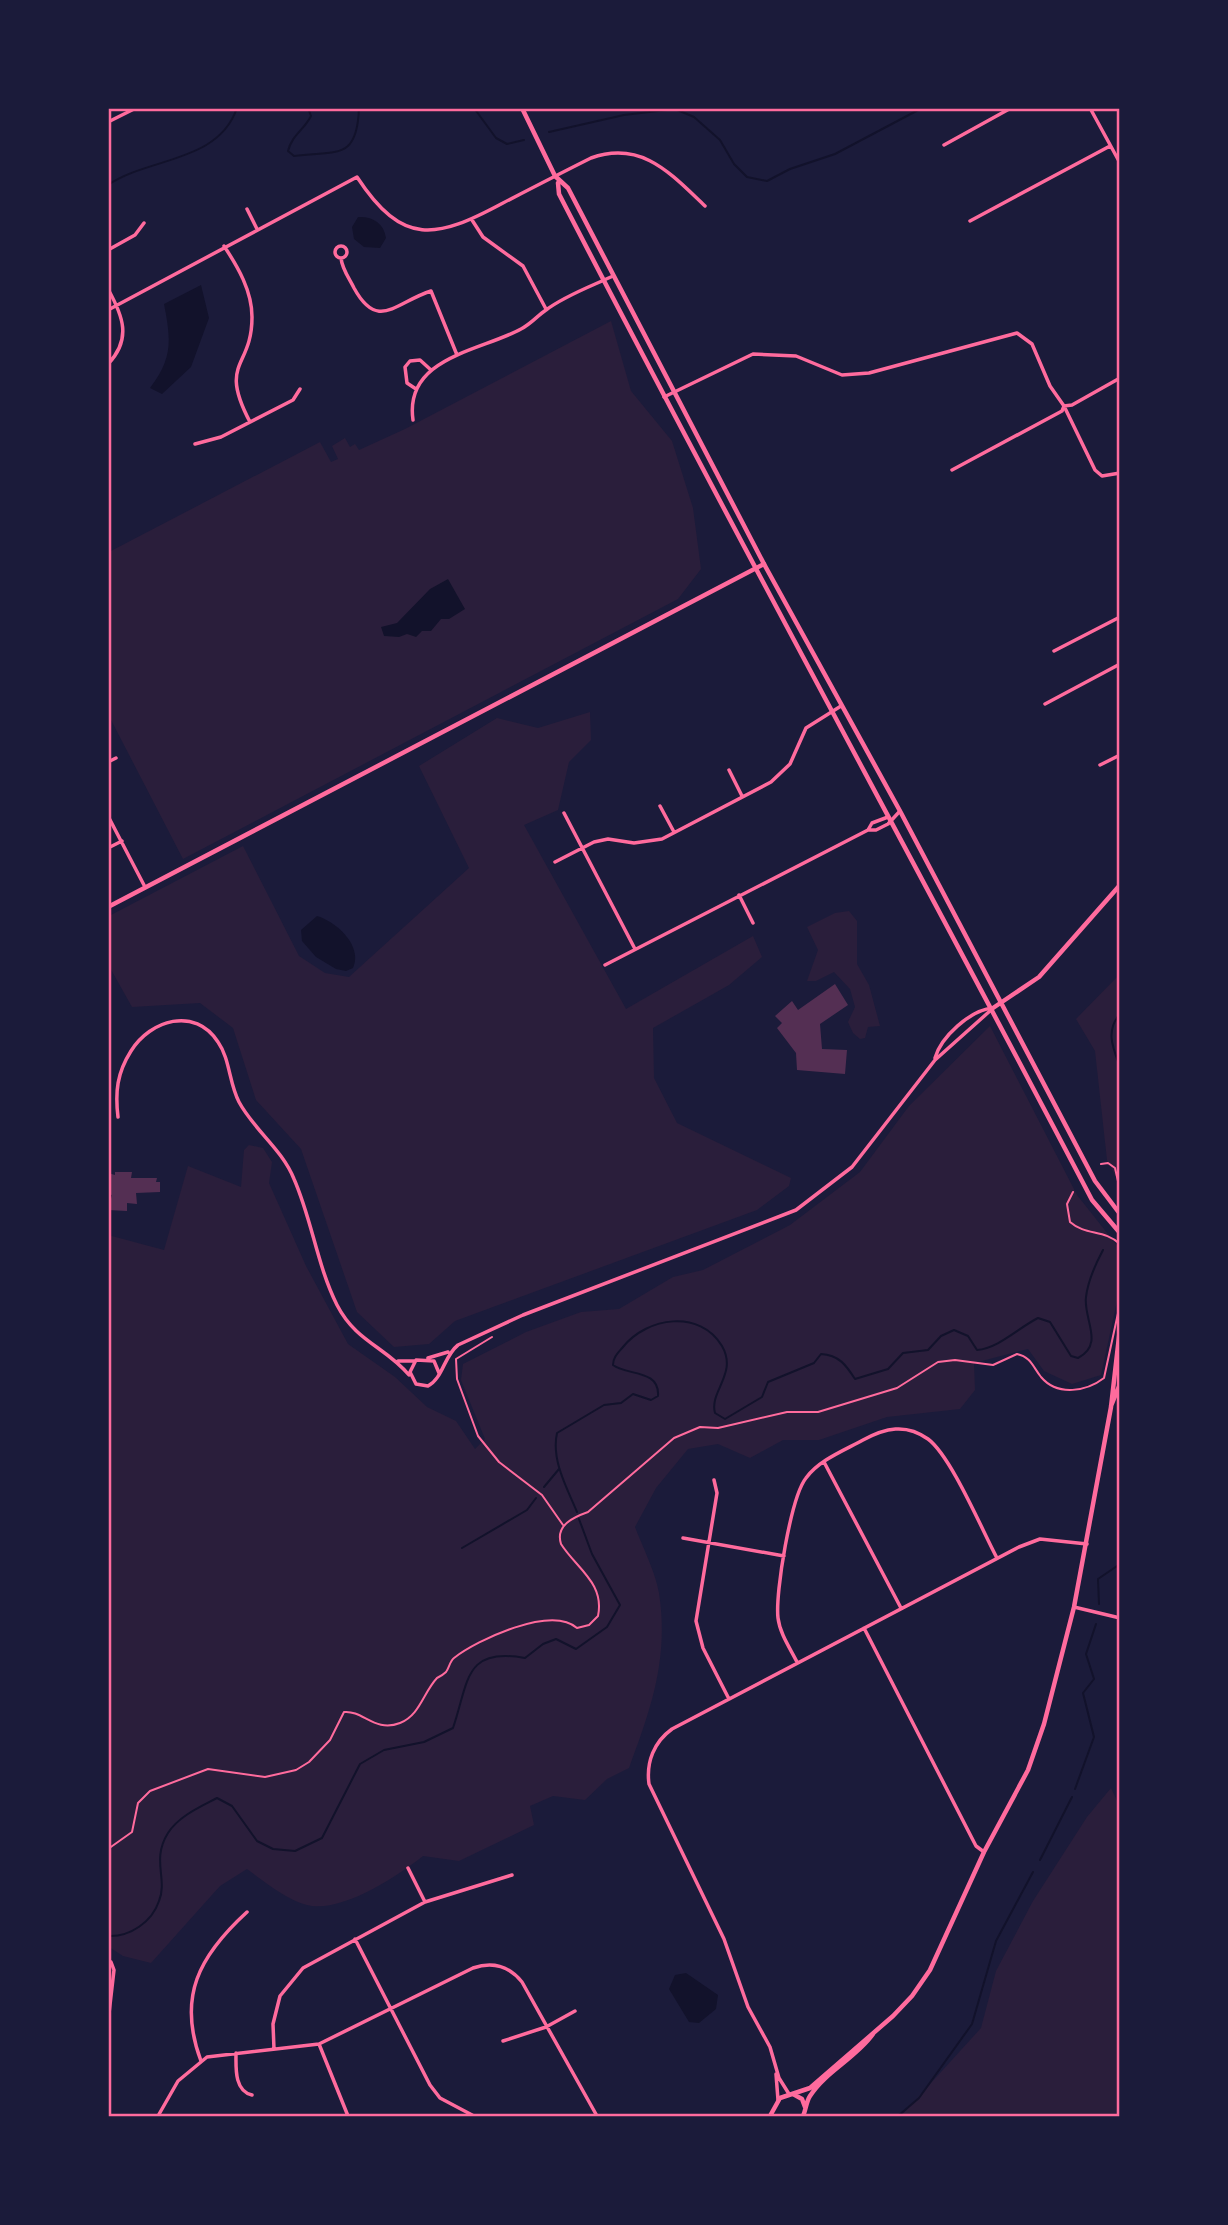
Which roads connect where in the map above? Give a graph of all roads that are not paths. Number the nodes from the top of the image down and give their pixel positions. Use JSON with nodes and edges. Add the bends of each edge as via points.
{"nodes":[{"id":1,"x":136,"y":108,"type":"edge"},
{"id":2,"x":522,"y":108,"type":"edge"},
{"id":3,"x":1011,"y":108,"type":"edge"},
{"id":4,"x":1090,"y":108,"type":"edge"},
{"id":5,"x":108,"y":122,"type":"edge"},
{"id":6,"x":944,"y":145,"type":"dead end"},
{"id":7,"x":1110,"y":145,"type":"junction"},
{"id":8,"x":1119,"y":163,"type":"edge"},
{"id":9,"x":557,"y":179,"type":"junction"},
{"id":10,"x":705,"y":206,"type":"dead end"},
{"id":11,"x":247,"y":209,"type":"dead end"},
{"id":12,"x":472,"y":220,"type":"junction"},
{"id":13,"x":970,"y":221,"type":"dead end"},
{"id":14,"x":144,"y":223,"type":"dead end"},
{"id":15,"x":257,"y":229,"type":"junction"},
{"id":16,"x":224,"y":246,"type":"junction"},
{"id":17,"x":108,"y":250,"type":"edge"},
{"id":18,"x":341,"y":258,"type":"dead end"},
{"id":19,"x":613,"y":276,"type":"junction"},
{"id":20,"x":604,"y":280,"type":"junction"},
{"id":21,"x":108,"y":289,"type":"edge"},
{"id":22,"x":117,"y":305,"type":"junction"},
{"id":23,"x":546,"y":309,"type":"junction"},
{"id":24,"x":108,"y":310,"type":"edge"},
{"id":25,"x":457,"y":355,"type":"junction"},
{"id":26,"x":108,"y":364,"type":"edge"},
{"id":27,"x":431,"y":370,"type":"junction"},
{"id":28,"x":1119,"y":379,"type":"edge"},
{"id":29,"x":300,"y":389,"type":"dead end"},
{"id":30,"x":416,"y":389,"type":"junction"},
{"id":31,"x":674,"y":392,"type":"junction"},
{"id":32,"x":664,"y":397,"type":"junction"},
{"id":33,"x":1064,"y":406,"type":"junction"},
{"id":34,"x":413,"y":420,"type":"dead end"},
{"id":35,"x":250,"y":422,"type":"junction"},
{"id":36,"x":195,"y":444,"type":"dead end"},
{"id":37,"x":952,"y":470,"type":"dead end"},
{"id":38,"x":1119,"y":473,"type":"edge"},
{"id":39,"x":764,"y":564,"type":"junction"},
{"id":40,"x":754,"y":569,"type":"junction"},
{"id":41,"x":1119,"y":617,"type":"edge"},
{"id":42,"x":1054,"y":651,"type":"dead end"},
{"id":43,"x":1119,"y":664,"type":"edge"},
{"id":44,"x":1045,"y":704,"type":"dead end"},
{"id":45,"x":841,"y":706,"type":"junction"},
{"id":46,"x":830,"y":711,"type":"junction"},
{"id":47,"x":1119,"y":755,"type":"edge"},
{"id":48,"x":116,"y":758,"type":"dead end"},
{"id":49,"x":108,"y":762,"type":"edge"},
{"id":50,"x":1100,"y":765,"type":"dead end"},
{"id":51,"x":729,"y":770,"type":"dead end"},
{"id":52,"x":742,"y":796,"type":"junction"},
{"id":53,"x":660,"y":806,"type":"dead end"},
{"id":54,"x":900,"y":811,"type":"junction"},
{"id":55,"x":564,"y":813,"type":"dead end"},
{"id":56,"x":108,"y":816,"type":"edge"},
{"id":57,"x":891,"y":817,"type":"junction"},
{"id":58,"x":674,"y":832,"type":"junction"},
{"id":59,"x":122,"y":841,"type":"junction"},
{"id":60,"x":108,"y":848,"type":"edge"},
{"id":61,"x":582,"y":848,"type":"junction"},
{"id":62,"x":555,"y":862,"type":"dead end"},
{"id":63,"x":1119,"y":885,"type":"edge"},
{"id":64,"x":145,"y":887,"type":"junction"},
{"id":65,"x":739,"y":895,"type":"junction"},
{"id":66,"x":108,"y":907,"type":"edge"},
{"id":67,"x":753,"y":923,"type":"dead end"},
{"id":68,"x":971,"y":942,"type":"junction"},
{"id":69,"x":961,"y":947,"type":"junction"},
{"id":70,"x":635,"y":949,"type":"junction"},
{"id":71,"x":605,"y":965,"type":"dead end"},
{"id":72,"x":1002,"y":1003,"type":"junction"},
{"id":73,"x":993,"y":1008,"type":"junction"},
{"id":74,"x":934,"y":1060,"type":"junction"},
{"id":75,"x":118,"y":1117,"type":"dead end"},
{"id":76,"x":1119,"y":1214,"type":"edge"},
{"id":77,"x":1119,"y":1233,"type":"edge"},
{"id":78,"x":1119,"y":1328,"type":"edge"},
{"id":79,"x":450,"y":1352,"type":"junction"},
{"id":80,"x":426,"y":1358,"type":"junction"},
{"id":81,"x":416,"y":1360,"type":"junction"},
{"id":82,"x":396,"y":1361,"type":"junction"},
{"id":83,"x":439,"y":1373,"type":"junction"},
{"id":84,"x":410,"y":1376,"type":"junction"},
{"id":85,"x":1119,"y":1384,"type":"edge"},
{"id":86,"x":1111,"y":1407,"type":"junction"},
{"id":87,"x":824,"y":1462,"type":"junction"},
{"id":88,"x":714,"y":1480,"type":"dead end"},
{"id":89,"x":683,"y":1538,"type":"dead end"},
{"id":90,"x":709,"y":1543,"type":"junction"},
{"id":91,"x":1087,"y":1544,"type":"junction"},
{"id":92,"x":784,"y":1556,"type":"junction"},
{"id":93,"x":997,"y":1558,"type":"junction"},
{"id":94,"x":1074,"y":1607,"type":"junction"},
{"id":95,"x":901,"y":1608,"type":"junction"},
{"id":96,"x":1119,"y":1618,"type":"edge"},
{"id":97,"x":864,"y":1628,"type":"junction"},
{"id":98,"x":798,"y":1662,"type":"junction"},
{"id":99,"x":729,"y":1699,"type":"junction"},
{"id":100,"x":984,"y":1852,"type":"junction"},
{"id":101,"x":408,"y":1868,"type":"dead end"},
{"id":102,"x":512,"y":1875,"type":"dead end"},
{"id":103,"x":425,"y":1902,"type":"junction"},
{"id":104,"x":247,"y":1912,"type":"dead end"},
{"id":105,"x":355,"y":1939,"type":"junction"},
{"id":106,"x":111,"y":1962,"type":"dead end"},
{"id":107,"x":391,"y":2011,"type":"junction"},
{"id":108,"x":575,"y":2011,"type":"dead end"},
{"id":109,"x":108,"y":2022,"type":"edge"},
{"id":110,"x":546,"y":2026,"type":"junction"},
{"id":111,"x":874,"y":2033,"type":"junction"},
{"id":112,"x":503,"y":2041,"type":"dead end"},
{"id":113,"x":319,"y":2044,"type":"junction"},
{"id":114,"x":274,"y":2050,"type":"junction"},
{"id":115,"x":236,"y":2053,"type":"junction"},
{"id":116,"x":201,"y":2061,"type":"junction"},
{"id":117,"x":776,"y":2068,"type":"junction"},
{"id":118,"x":791,"y":2094,"type":"junction"},
{"id":119,"x":252,"y":2095,"type":"dead end"},
{"id":120,"x":778,"y":2100,"type":"junction"},
{"id":121,"x":776,"y":2107,"type":"junction"},
{"id":122,"x":805,"y":2108,"type":"junction"},
{"id":123,"x":158,"y":2116,"type":"edge"},
{"id":124,"x":348,"y":2116,"type":"edge"},
{"id":125,"x":474,"y":2116,"type":"edge"},
{"id":126,"x":597,"y":2116,"type":"edge"},
{"id":127,"x":770,"y":2116,"type":"edge"},
{"id":128,"x":778,"y":2116,"type":"edge"},
{"id":129,"x":803,"y":2116,"type":"edge"}],
"edges":[{"from":1,"to":5,"type":"street"},
{"from":2,"to":9,"type":"main road"},
{"from":3,"to":6,"type":"street"},
{"from":4,"to":7,"type":"street"},
{"from":7,"to":8,"type":"street"},
{"from":7,"to":13,"type":"street"},
{"from":9,"to":10,"type":"street","via":[[600,155],[629,153],[658,163]]},
{"from":9,"to":12,"type":"street"},
{"from":9,"to":19,"type":"main road","via":[[568,188]]},
{"from":9,"to":20,"type":"main road","via":[[559,194]]},
{"from":11,"to":15,"type":"street"},
{"from":12,"to":15,"type":"street","via":[[430,231],[399,223],[374,203],[357,177]]},
{"from":12,"to":23,"type":"street","via":[[483,237],[523,266]]},
{"from":14,"to":17,"type":"street","via":[[135,235]]},
{"from":15,"to":16,"type":"street"},
{"from":16,"to":22,"type":"street"},
{"from":16,"to":35,"type":"street","via":[[250,301],[251,332],[235,385]]},
{"from":18,"to":25,"type":"street","via":[[363,304],[372,311],[392,311],[430,291]]},
{"from":19,"to":20,"type":"street"},
{"from":19,"to":31,"type":"main road"},
{"from":20,"to":23,"type":"street"},
{"from":20,"to":32,"type":"main road"},
{"from":21,"to":22,"type":"street"},
{"from":22,"to":24,"type":"street"},
{"from":22,"to":26,"type":"street","via":[[125,334],[116,357]]},
{"from":23,"to":25,"type":"street","via":[[509,336]]},
{"from":25,"to":27,"type":"street"},
{"from":27,"to":30,"type":"street"},
{"from":27,"to":30,"type":"street","via":[[420,360],[405,367],[407,383]]},
{"from":28,"to":33,"type":"street"},
{"from":29,"to":35,"type":"street","via":[[293,400]]},
{"from":30,"to":34,"type":"street"},
{"from":31,"to":32,"type":"street"},
{"from":31,"to":33,"type":"street","via":[[753,354],[796,356],[842,375],[869,373],[992,337],[1023,334]]},
{"from":31,"to":39,"type":"main road"},
{"from":32,"to":40,"type":"main road"},
{"from":33,"to":37,"type":"street"},
{"from":33,"to":38,"type":"street","via":[[1096,470],[1102,476]]},
{"from":35,"to":36,"type":"street"},
{"from":39,"to":40,"type":"main road"},
{"from":39,"to":45,"type":"main road"},
{"from":40,"to":46,"type":"main road"},
{"from":40,"to":64,"type":"main road"},
{"from":41,"to":42,"type":"street"},
{"from":43,"to":44,"type":"street"},
{"from":45,"to":46,"type":"street"},
{"from":45,"to":54,"type":"main road"},
{"from":46,"to":52,"type":"street","via":[[806,728],[783,773]]},
{"from":46,"to":57,"type":"main road"},
{"from":47,"to":50,"type":"street"},
{"from":48,"to":49,"type":"street"},
{"from":51,"to":52,"type":"street"},
{"from":52,"to":58,"type":"street"},
{"from":53,"to":58,"type":"street"},
{"from":54,"to":57,"type":"street"},
{"from":54,"to":68,"type":"main road"},
{"from":55,"to":61,"type":"street"},
{"from":56,"to":59,"type":"street"},
{"from":57,"to":65,"type":"street"},
{"from":57,"to":69,"type":"main road"},
{"from":58,"to":61,"type":"street","via":[[649,842],[608,838]]},
{"from":59,"to":60,"type":"street"},
{"from":59,"to":64,"type":"street"},
{"from":61,"to":62,"type":"street"},
{"from":61,"to":70,"type":"street"},
{"from":63,"to":72,"type":"main road","via":[[1039,976]]},
{"from":64,"to":66,"type":"main road"},
{"from":65,"to":67,"type":"street"},
{"from":65,"to":70,"type":"street"},
{"from":68,"to":69,"type":"main road"},
{"from":68,"to":72,"type":"main road"},
{"from":69,"to":73,"type":"main road"},
{"from":70,"to":71,"type":"street"},
{"from":72,"to":73,"type":"main road"},
{"from":72,"to":76,"type":"main road","via":[[1096,1181]]},
{"from":73,"to":74,"type":"street"},
{"from":73,"to":74,"type":"street","via":[[963,1023],[938,1049]]},
{"from":73,"to":77,"type":"main road","via":[[1092,1200]]},
{"from":74,"to":79,"type":"street","via":[[852,1167],[796,1210],[523,1315]]},
{"from":75,"to":82,"type":"street","via":[[116,1084],[121,1069],[147,1031],[171,1021],[194,1022],[207,1029],[224,1055],[237,1098],[252,1124],[288,1166],[338,1307],[366,1342]]},
{"from":78,"to":86,"type":"main road"},
{"from":79,"to":80,"type":"street"},
{"from":79,"to":83,"type":"street"},
{"from":80,"to":81,"type":"street"},
{"from":80,"to":83,"type":"street","via":[[434,1361]]},
{"from":81,"to":82,"type":"street"},
{"from":81,"to":84,"type":"street"},
{"from":82,"to":84,"type":"street"},
{"from":83,"to":84,"type":"street","via":[[424,1387]]},
{"from":85,"to":86,"type":"main road"},
{"from":86,"to":91,"type":"main road"},
{"from":87,"to":92,"type":"street","via":[[803,1480]]},
{"from":87,"to":93,"type":"street","via":[[882,1429],[910,1430],[930,1440],[944,1456]]},
{"from":87,"to":95,"type":"street"},
{"from":88,"to":90,"type":"street","via":[[718,1493]]},
{"from":89,"to":90,"type":"street"},
{"from":90,"to":92,"type":"street"},
{"from":90,"to":99,"type":"street","via":[[697,1630]]},
{"from":91,"to":93,"type":"street","via":[[1040,1539]]},
{"from":91,"to":94,"type":"main road"},
{"from":92,"to":98,"type":"street","via":[[778,1621]]},
{"from":93,"to":95,"type":"street"},
{"from":94,"to":96,"type":"street"},
{"from":94,"to":100,"type":"main road","via":[[1028,1770]]},
{"from":95,"to":97,"type":"street"},
{"from":97,"to":98,"type":"street"},
{"from":97,"to":100,"type":"street","via":[[976,1846]]},
{"from":98,"to":99,"type":"street"},
{"from":99,"to":117,"type":"street","via":[[662,1737],[651,1756],[649,1784],[724,1939]]},
{"from":100,"to":111,"type":"main road","via":[[930,1970],[912,1996]]},
{"from":101,"to":103,"type":"street"},
{"from":102,"to":103,"type":"street"},
{"from":103,"to":105,"type":"street"},
{"from":104,"to":116,"type":"street","via":[[222,1935],[194,1986],[190,2028]]},
{"from":105,"to":107,"type":"street"},
{"from":105,"to":114,"type":"street","via":[[303,1968],[290,1981],[276,2009]]},
{"from":106,"to":109,"type":"street"},
{"from":107,"to":110,"type":"street","via":[[473,1968],[492,1964],[505,1967],[522,1982]]},
{"from":107,"to":113,"type":"street"},
{"from":107,"to":125,"type":"street","via":[[440,2098]]},
{"from":108,"to":110,"type":"street"},
{"from":110,"to":112,"type":"street"},
{"from":110,"to":126,"type":"street"},
{"from":111,"to":118,"type":"main road","via":[[810,2088]]},
{"from":111,"to":122,"type":"main road","via":[[816,2088]]},
{"from":113,"to":114,"type":"street"},
{"from":113,"to":124,"type":"street"},
{"from":114,"to":115,"type":"street"},
{"from":115,"to":116,"type":"street"},
{"from":115,"to":119,"type":"street","via":[[240,2087]]},
{"from":116,"to":123,"type":"street","via":[[178,2081]]},
{"from":117,"to":118,"type":"street"},
{"from":117,"to":120,"type":"street"},
{"from":118,"to":120,"type":"main road"},
{"from":118,"to":122,"type":"main road","via":[[802,2099]]},
{"from":120,"to":121,"type":"main road"},
{"from":121,"to":127,"type":"main road"},
{"from":121,"to":128,"type":"main road"},
{"from":122,"to":129,"type":"main road"}]}
